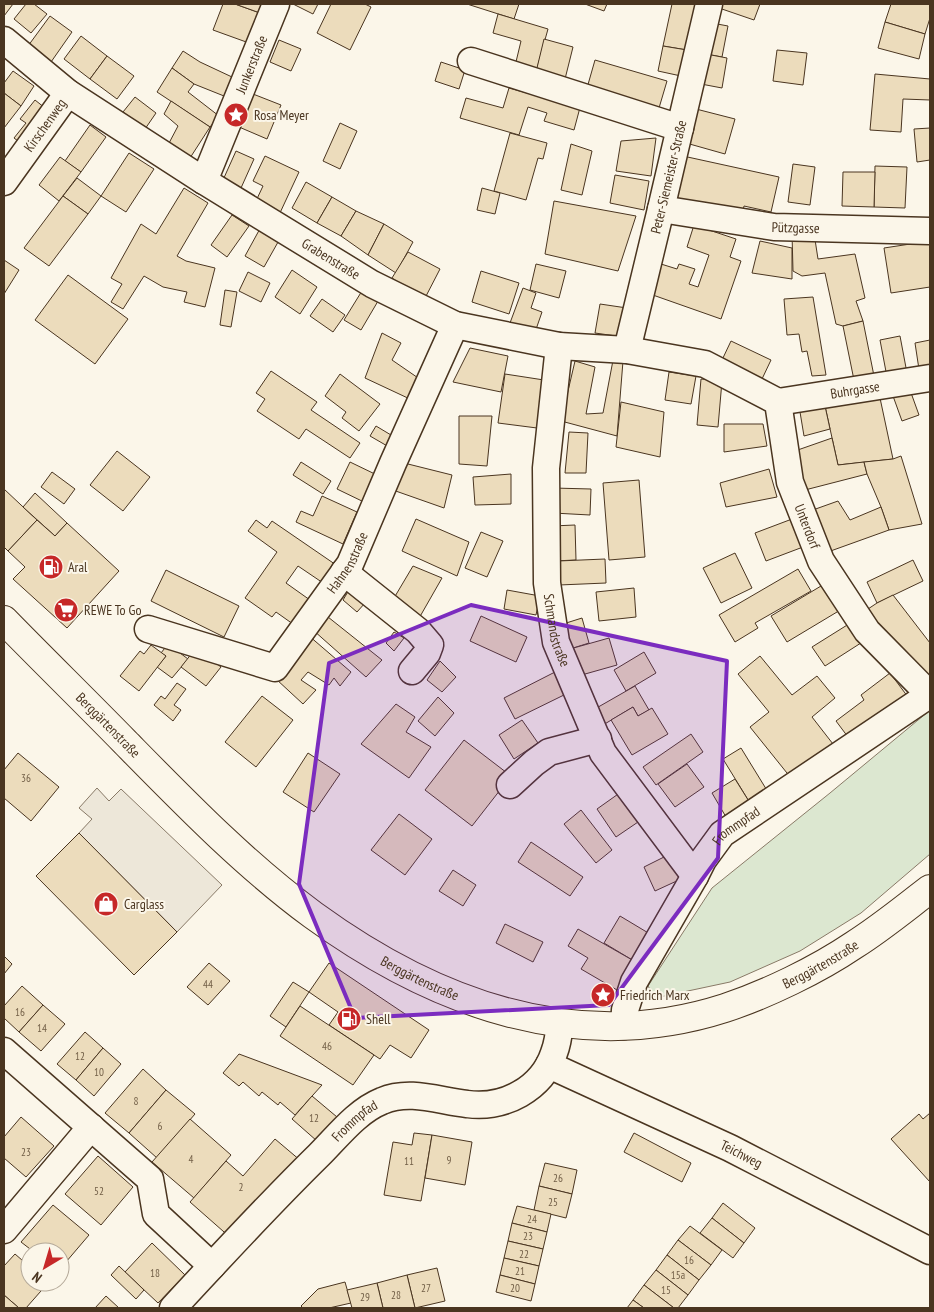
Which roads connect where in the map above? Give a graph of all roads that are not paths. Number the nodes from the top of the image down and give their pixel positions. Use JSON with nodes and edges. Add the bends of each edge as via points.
{"nodes":[{"id":1,"x":276,"y":4,"type":"edge"},
{"id":2,"x":709,"y":4,"type":"edge"},
{"id":3,"x":4,"y":40,"type":"edge"},
{"id":4,"x":471,"y":61,"type":"dead end"},
{"id":5,"x":68,"y":93,"type":"junction"},
{"id":6,"x":680,"y":128,"type":"junction"},
{"id":7,"x":204,"y":181,"type":"junction"},
{"id":8,"x":4,"y":182,"type":"edge"},
{"id":9,"x":662,"y":209,"type":"junction"},
{"id":10,"x":930,"y":231,"type":"edge"},
{"id":11,"x":455,"y":325,"type":"junction"},
{"id":12,"x":559,"y":346,"type":"junction"},
{"id":13,"x":627,"y":350,"type":"junction"},
{"id":14,"x":930,"y":378,"type":"edge"},
{"id":15,"x":778,"y":402,"type":"junction"},
{"id":16,"x":344,"y":572,"type":"junction"},
{"id":17,"x":4,"y":620,"type":"edge"},
{"id":18,"x":148,"y":629,"type":"dead end"},
{"id":19,"x":412,"y":671,"type":"dead end"},
{"id":20,"x":930,"y":695,"type":"edge"},
{"id":21,"x":598,"y":739,"type":"junction"},
{"id":22,"x":510,"y":785,"type":"dead end"},
{"id":23,"x":695,"y":876,"type":"junction"},
{"id":24,"x":930,"y":889,"type":"edge"},
{"id":25,"x":560,"y":1023,"type":"junction"},
{"id":26,"x":624,"y":1026,"type":"junction"},
{"id":27,"x":4,"y":1051,"type":"edge"},
{"id":28,"x":549,"y":1065,"type":"junction"},
{"id":29,"x":91,"y":1128,"type":"junction"},
{"id":30,"x":4,"y":1230,"type":"edge"},
{"id":31,"x":930,"y":1251,"type":"edge"},
{"id":32,"x":212,"y":1266,"type":"junction"},
{"id":33,"x":174,"y":1308,"type":"edge"}],
"edges":[{"from":1,"to":7,"type":"street","name":"Junkerstraße"},
{"from":2,"to":6,"type":"street","name":"Peter-Siemeister-Straße"},
{"from":3,"to":5,"type":"street","name":"Grabenstraße"},
{"from":4,"to":6,"type":"street"},
{"from":5,"to":7,"type":"street","name":"Grabenstraße"},
{"from":5,"to":8,"type":"street","name":"Kirschenweg"},
{"from":6,"to":9,"type":"street","name":"Peter-Siemeister-Straße"},
{"from":7,"to":11,"type":"street","name":"Grabenstraße","via":[[372,284]]},
{"from":9,"to":10,"type":"street","name":"Pützgasse","via":[[774,227]]},
{"from":9,"to":13,"type":"street","name":"Peter-Siemeister-Straße"},
{"from":11,"to":12,"type":"street","name":"Grabenstraße"},
{"from":11,"to":16,"type":"street","name":"Hahnenstraße"},
{"from":12,"to":13,"type":"street","name":"Grabenstraße"},
{"from":12,"to":21,"type":"street","name":"Schmandstraße","via":[[546,468],[547,583],[556,642]]},
{"from":13,"to":15,"type":"street","name":"Grabenstraße","via":[[705,364]]},
{"from":14,"to":15,"type":"street","name":"Buhrgasse"},
{"from":15,"to":20,"type":"street","name":"Unterdorf","via":[[790,482],[821,561],[868,631]]},
{"from":16,"to":18,"type":"street","name":"Hahnenstraße","via":[[275,668]]},
{"from":16,"to":19,"type":"street","via":[[418,631],[430,645]]},
{"from":17,"to":25,"type":"main road","name":"Berggärtenstraße","via":[[185,803],[259,871],[314,915],[371,953],[452,995],[515,1015]]},
{"from":20,"to":23,"type":"street","name":"Frommpfad","via":[[722,834]]},
{"from":21,"to":22,"type":"street","via":[[549,752]]},
{"from":21,"to":23,"type":"street","name":"Schmandstraße","via":[[603,753]]},
{"from":23,"to":26,"type":"street","name":"Frommpfad","via":[[634,982],[625,1010]]},
{"from":24,"to":26,"type":"main road","name":"Berggärtenstraße","via":[[854,946],[789,981],[725,1008],[696,1016]]},
{"from":25,"to":26,"type":"main road","name":"Berggärtenstraße"},
{"from":25,"to":28,"type":"street","name":"Frommpfad"},
{"from":27,"to":29,"type":"street"},
{"from":28,"to":31,"type":"street","name":"Teichweg","via":[[730,1148]]},
{"from":28,"to":32,"type":"street","name":"Frommpfad","via":[[530,1087],[501,1103],[469,1104],[410,1095],[381,1101],[350,1124]]},
{"from":29,"to":30,"type":"street"},
{"from":29,"to":32,"type":"street","via":[[150,1179],[156,1214]]},
{"from":32,"to":33,"type":"street","name":"Frommpfad"}]}
